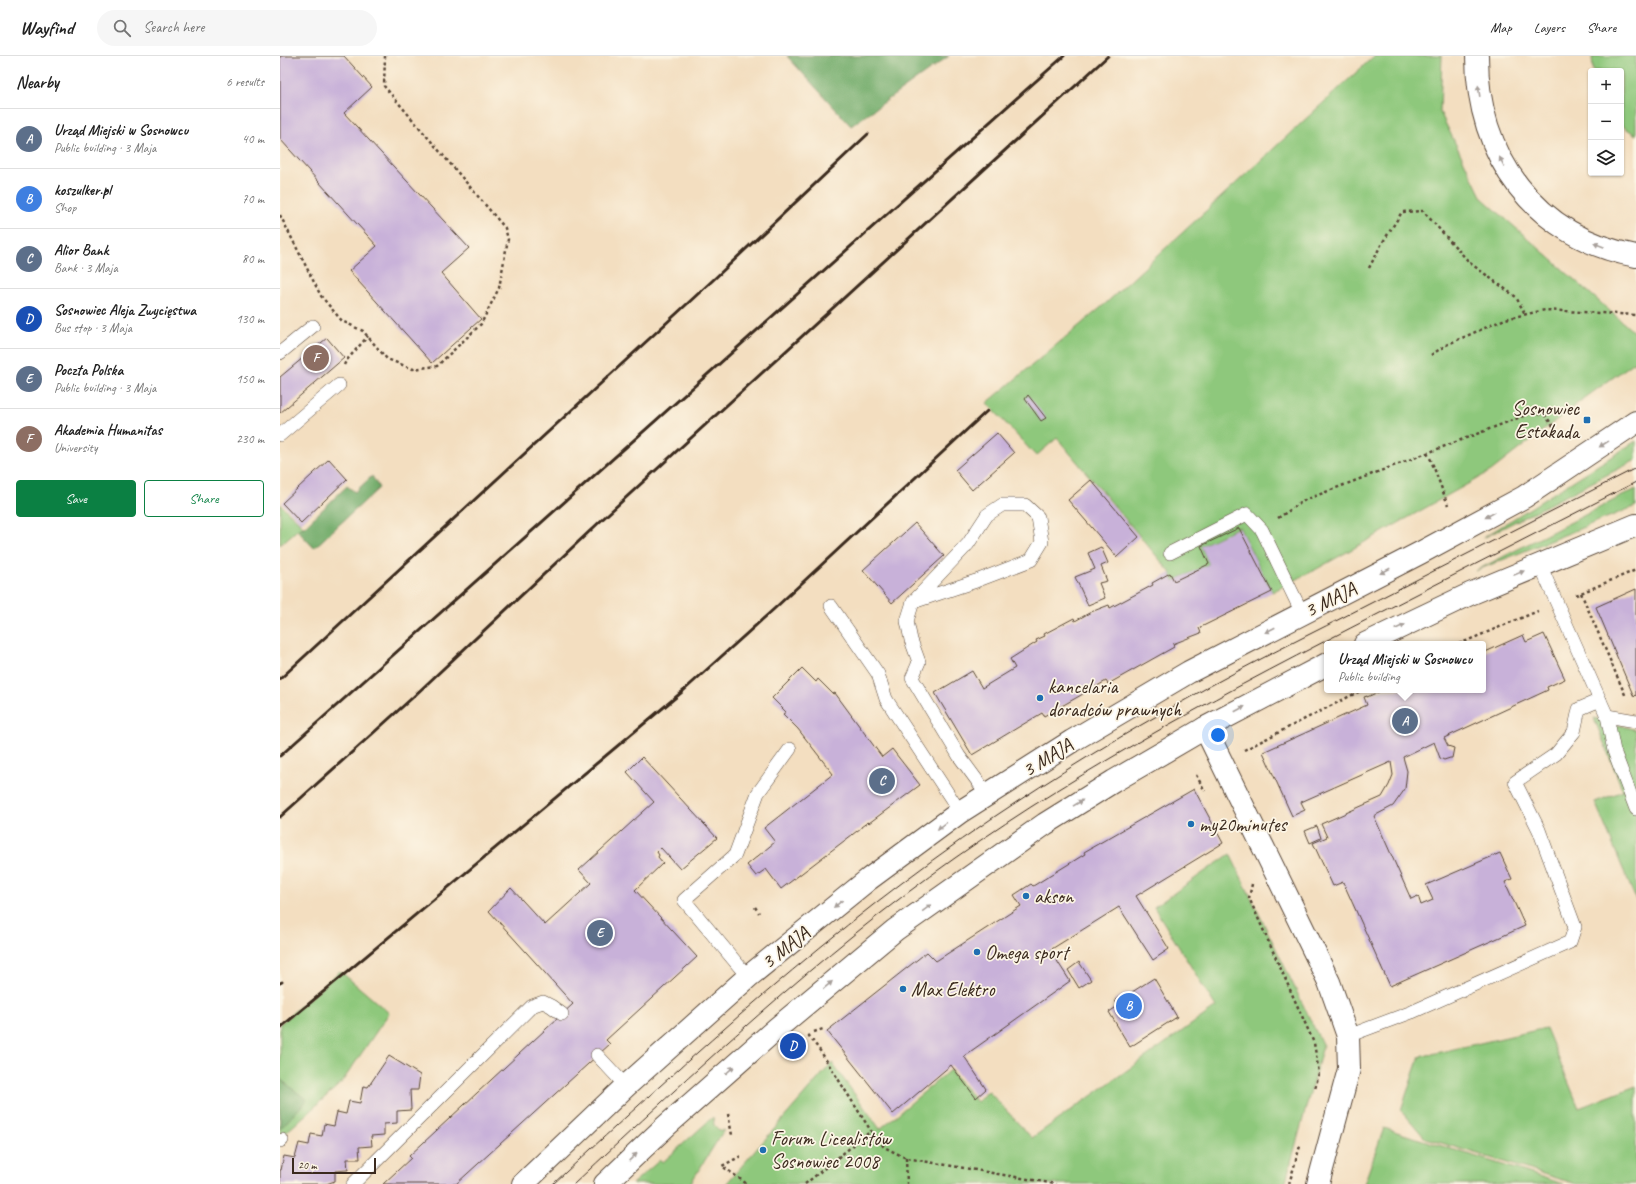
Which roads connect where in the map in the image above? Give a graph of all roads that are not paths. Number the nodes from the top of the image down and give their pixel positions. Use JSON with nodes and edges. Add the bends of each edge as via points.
{"nodes":[{"id":1,"x":1477,"y":56,"type":"edge"},
{"id":2,"x":1636,"y":256,"type":"edge"},
{"id":3,"x":313,"y":326,"type":"dead end"},
{"id":4,"x":280,"y":353,"type":"edge"},
{"id":5,"x":339,"y":385,"type":"road end"},
{"id":6,"x":1636,"y":422,"type":"edge"},
{"id":7,"x":280,"y":435,"type":"edge"},
{"id":8,"x":1636,"y":525,"type":"edge"},
{"id":9,"x":1170,"y":554,"type":"dead end"},
{"id":10,"x":1540,"y":565,"type":"junction"},
{"id":11,"x":913,"y":602,"type":"junction"},
{"id":12,"x":831,"y":606,"type":"dead end"},
{"id":13,"x":1302,"y":613,"type":"junction"},
{"id":14,"x":1371,"y":641,"type":"edge"},
{"id":15,"x":1324,"y":666,"type":"edge"},
{"id":16,"x":1600,"y":700,"type":"junction"},
{"id":17,"x":1607,"y":716,"type":"junction"},
{"id":18,"x":1636,"y":721,"type":"edge"},
{"id":19,"x":1206,"y":728,"type":"junction"},
{"id":20,"x":790,"y":749,"type":"dead end"},
{"id":21,"x":987,"y":794,"type":"junction"},
{"id":22,"x":1636,"y":809,"type":"edge"},
{"id":23,"x":960,"y":812,"type":"junction"},
{"id":24,"x":748,"y":976,"type":"junction"},
{"id":25,"x":562,"y":1014,"type":"dead end"},
{"id":26,"x":1348,"y":1036,"type":"junction"},
{"id":27,"x":597,"y":1055,"type":"dead end"},
{"id":28,"x":626,"y":1086,"type":"junction"},
{"id":29,"x":353,"y":1184,"type":"edge"},
{"id":30,"x":523,"y":1184,"type":"edge"},
{"id":31,"x":605,"y":1184,"type":"edge"},
{"id":32,"x":1318,"y":1184,"type":"edge"}],
"edges":[{"from":2,"to":1,"type":"main road","one_way":true,"via":[[1620,253],[1574,235],[1552,221],[1518,187],[1493,145],[1486,125],[1478,81]]},
{"from":3,"to":4,"type":"lane"},
{"from":5,"to":7,"type":"lane"},
{"from":6,"to":13,"type":"main road","name":"3 MAJA","one_way":true,"via":[[1524,497]]},
{"from":8,"to":10,"type":"main road"},
{"from":9,"to":13,"type":"lane","via":[[1247,514],[1262,530]]},
{"from":14,"to":10,"type":"main road","one_way":true,"via":[[1470,594]]},
{"from":10,"to":16,"type":"lane"},
{"from":11,"to":11,"type":"lane","via":[[1031,560],[1042,542],[1038,517],[1025,505],[1002,505],[987,515],[968,544]]},
{"from":11,"to":21,"type":"lane","via":[[907,621],[919,662],[912,678],[959,756]]},
{"from":12,"to":23,"type":"lane","via":[[878,674],[886,699]]},
{"from":13,"to":21,"type":"main road","name":"3 MAJA","one_way":true,"via":[[1189,672]]},
{"from":19,"to":15,"type":"main road","one_way":true},
{"from":16,"to":17,"type":"lane"},
{"from":16,"to":26,"type":"lane","via":[[1579,709],[1574,732],[1556,754],[1515,782],[1539,830],[1575,927],[1570,942],[1412,1012]]},
{"from":17,"to":18,"type":"lane"},
{"from":17,"to":22,"type":"lane","via":[[1614,751]]},
{"from":19,"to":26,"type":"main road","via":[[1329,982]]},
{"from":31,"to":19,"type":"main road","one_way":true,"via":[[666,1126],[776,1029],[895,930],[1045,824],[1114,780]]},
{"from":20,"to":24,"type":"lane","via":[[758,793],[735,855],[684,900]]},
{"from":21,"to":23,"type":"main road","name":"3 MAJA"},
{"from":23,"to":24,"type":"main road","name":"3 MAJA","one_way":true,"via":[[869,879]]},
{"from":24,"to":28,"type":"main road","name":"3 MAJA"},
{"from":25,"to":29,"type":"lane","via":[[543,1002],[532,1006]]},
{"from":26,"to":32,"type":"main road","via":[[1350,1069]]},
{"from":27,"to":28,"type":"lane"},
{"from":28,"to":30,"type":"main road","name":"3 MAJA"}]}
